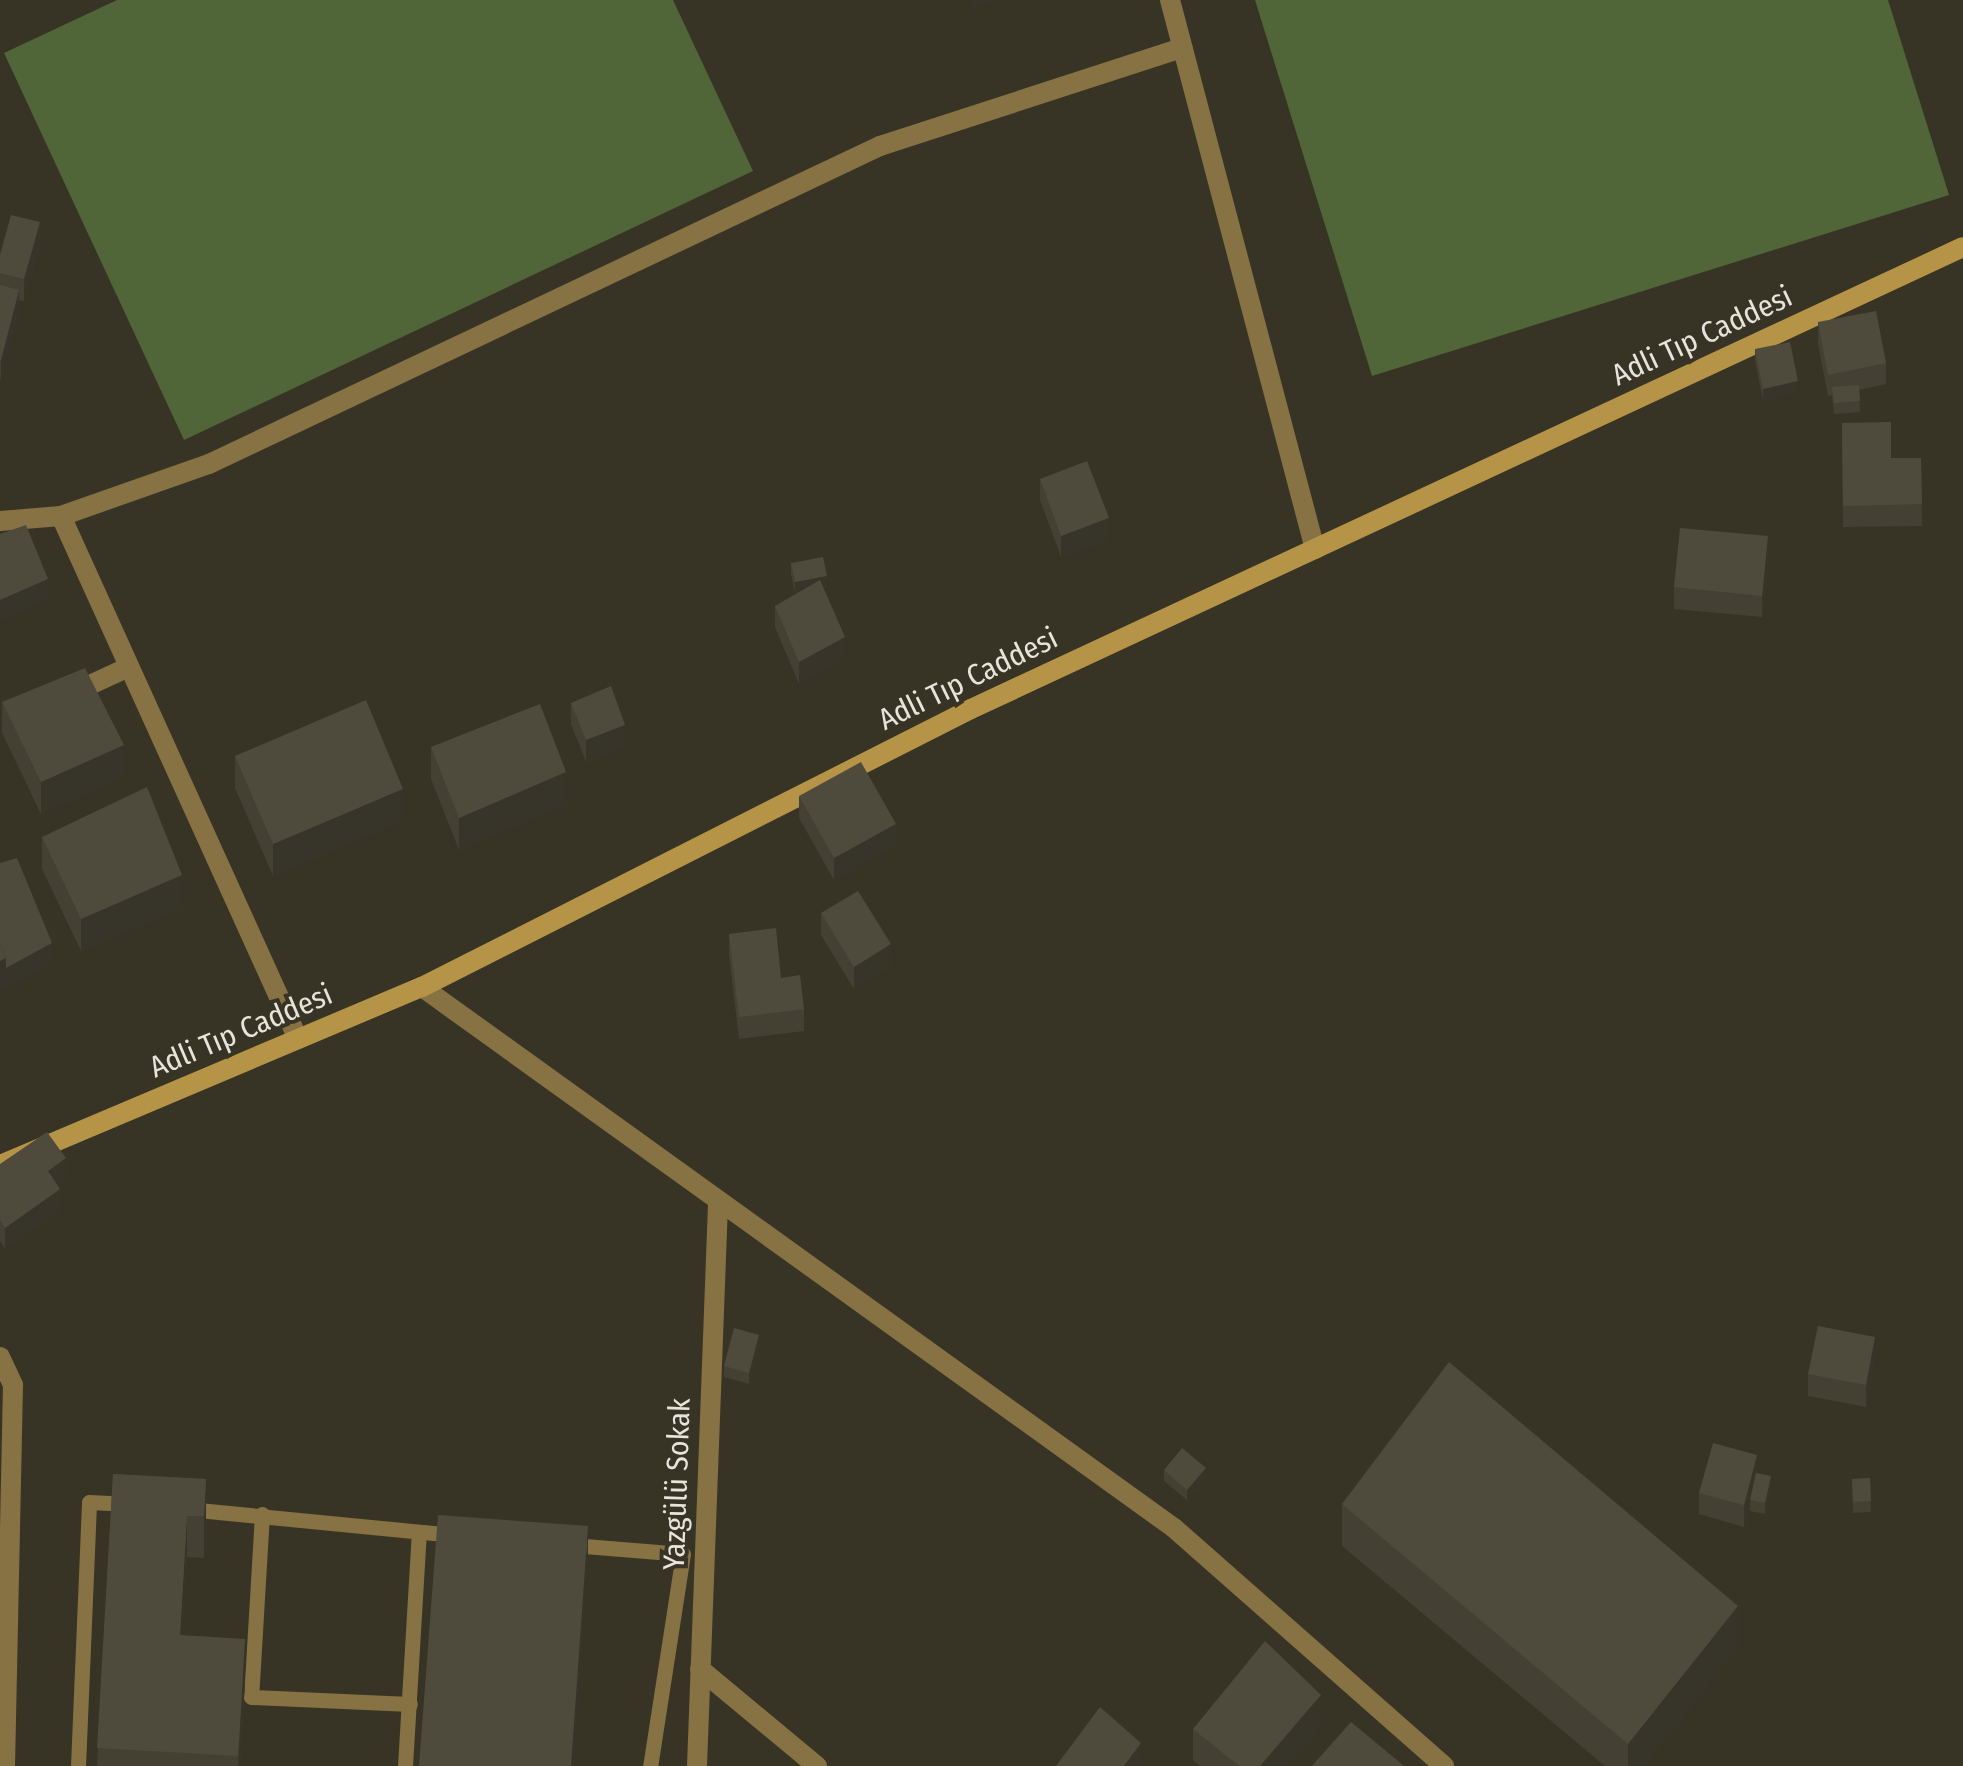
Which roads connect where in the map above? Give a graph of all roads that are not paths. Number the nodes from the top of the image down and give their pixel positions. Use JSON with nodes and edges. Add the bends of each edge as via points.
{"nodes":[{"id":1,"x":1170,"y":0,"type":"edge"},
{"id":2,"x":1182,"y":48,"type":"junction"},
{"id":3,"x":1963,"y":247,"type":"edge"},
{"id":4,"x":61,"y":516,"type":"junction"},
{"id":5,"x":0,"y":521,"type":"edge"},
{"id":6,"x":1315,"y":549,"type":"junction"},
{"id":7,"x":130,"y":666,"type":"junction"},
{"id":8,"x":48,"y":703,"type":"edge"},
{"id":9,"x":422,"y":987,"type":"junction"},
{"id":10,"x":298,"y":1039,"type":"junction"},
{"id":11,"x":0,"y":1164,"type":"edge"},
{"id":12,"x":718,"y":1204,"type":"junction"},
{"id":13,"x":0,"y":1357,"type":"edge"},
{"id":14,"x":147,"y":1506,"type":"edge"},
{"id":15,"x":166,"y":1507,"type":"edge"},
{"id":16,"x":262,"y":1514,"type":"junction"},
{"id":17,"x":419,"y":1532,"type":"junction"},
{"id":18,"x":476,"y":1536,"type":"edge"},
{"id":19,"x":551,"y":1543,"type":"edge"},
{"id":20,"x":700,"y":1669,"type":"junction"},
{"id":21,"x":410,"y":1704,"type":"junction"},
{"id":22,"x":5,"y":1766,"type":"edge"},
{"id":23,"x":78,"y":1766,"type":"edge"},
{"id":24,"x":406,"y":1766,"type":"edge"},
{"id":25,"x":650,"y":1766,"type":"edge"},
{"id":26,"x":697,"y":1766,"type":"edge"},
{"id":27,"x":817,"y":1766,"type":"edge"},
{"id":28,"x":1444,"y":1766,"type":"edge"}],
"edges":[{"from":1,"to":2,"type":"street"},
{"from":2,"to":4,"type":"street","via":[[880,146],[209,464]]},
{"from":2,"to":6,"type":"street"},
{"from":3,"to":6,"type":"street","name":"Adli Tıp Caddesi"},
{"from":4,"to":5,"type":"street"},
{"from":4,"to":7,"type":"street"},
{"from":6,"to":9,"type":"street","name":"Adli Tıp Caddesi","via":[[971,709]]},
{"from":7,"to":8,"type":"street"},
{"from":7,"to":10,"type":"street"},
{"from":9,"to":10,"type":"street","name":"Adli Tıp Caddesi"},
{"from":9,"to":12,"type":"street"},
{"from":10,"to":11,"type":"street","name":"Adli Tıp Caddesi"},
{"from":12,"to":20,"type":"street","name":"Yazgülü Sokak"},
{"from":12,"to":28,"type":"street","via":[[1174,1528]]},
{"from":13,"to":22,"type":"street","via":[[14,1386]]},
{"from":14,"to":23,"type":"lane","via":[[89,1502]]},
{"from":15,"to":16,"type":"lane"},
{"from":16,"to":17,"type":"lane"},
{"from":16,"to":21,"type":"lane","via":[[251,1697]]},
{"from":17,"to":18,"type":"lane"},
{"from":17,"to":21,"type":"lane"},
{"from":19,"to":25,"type":"lane","via":[[683,1554]]},
{"from":20,"to":26,"type":"street","name":"Yazgülü Sokak"},
{"from":20,"to":27,"type":"street"},
{"from":21,"to":24,"type":"lane"}]}
